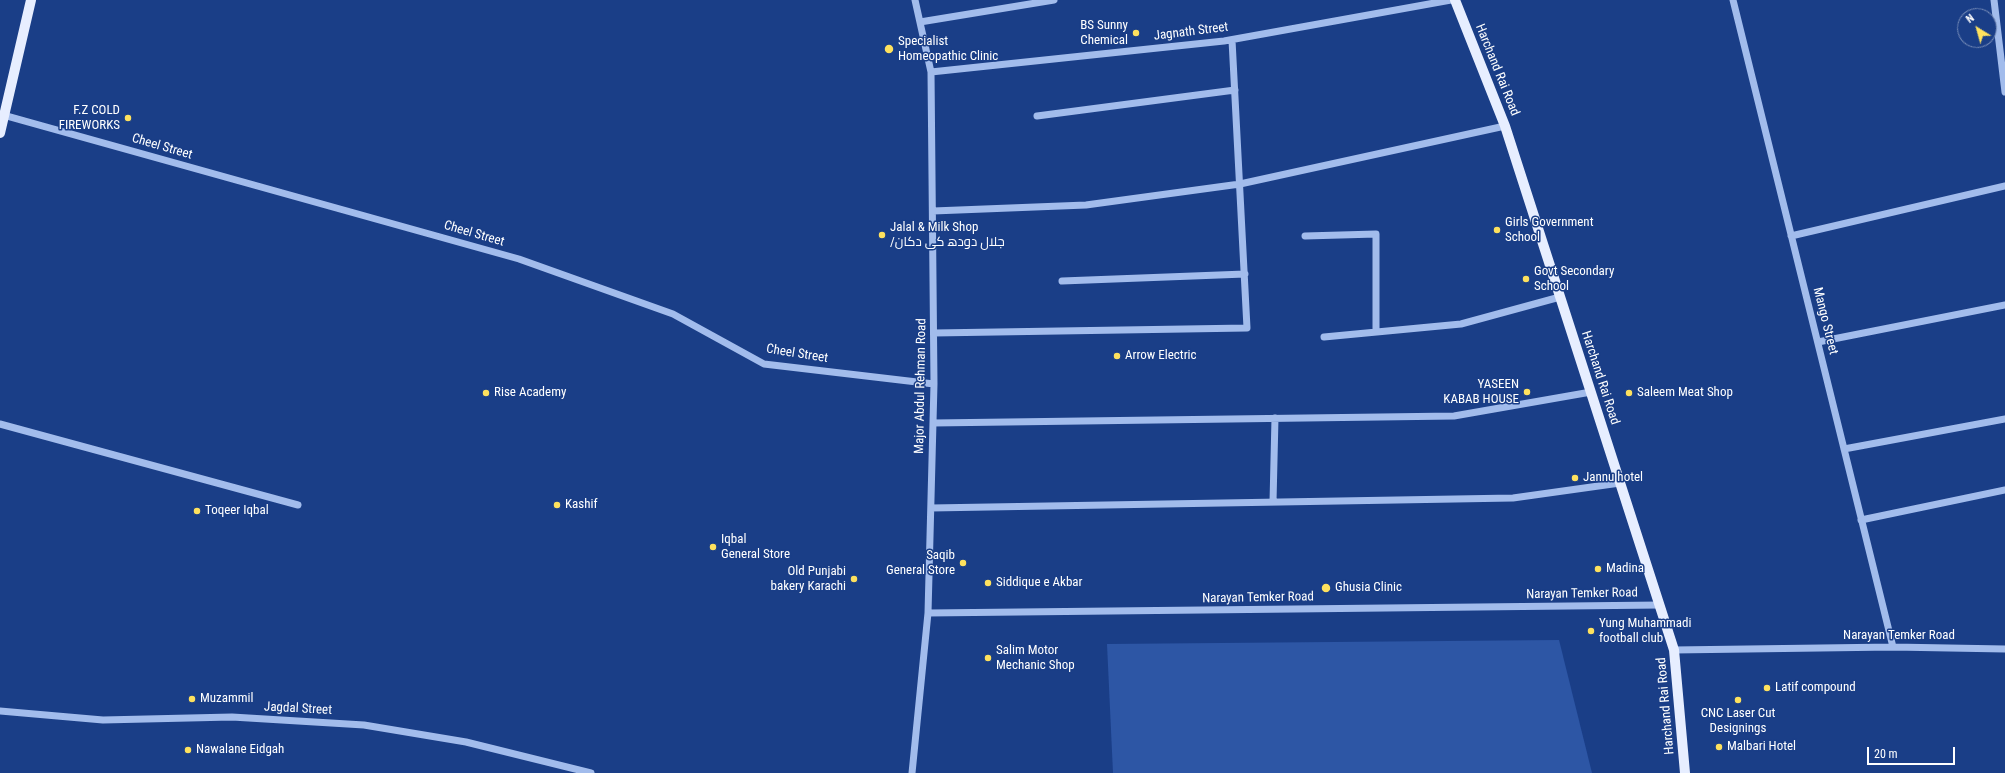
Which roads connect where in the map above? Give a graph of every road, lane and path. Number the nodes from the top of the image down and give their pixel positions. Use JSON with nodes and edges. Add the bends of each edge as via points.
{"nodes":[{"id":1,"x":31,"y":0,"type":"edge"},
{"id":2,"x":915,"y":0,"type":"edge"},
{"id":3,"x":1054,"y":0,"type":"edge"},
{"id":4,"x":1451,"y":0,"type":"edge"},
{"id":5,"x":1455,"y":0,"type":"edge"},
{"id":6,"x":1733,"y":0,"type":"edge"},
{"id":7,"x":1994,"y":0,"type":"edge"},
{"id":8,"x":920,"y":22,"type":"junction"},
{"id":9,"x":1232,"y":40,"type":"junction"},
{"id":10,"x":932,"y":72,"type":"junction"},
{"id":11,"x":1235,"y":90,"type":"junction"},
{"id":12,"x":2005,"y":92,"type":"edge"},
{"id":13,"x":2,"y":115,"type":"edge"},
{"id":14,"x":1038,"y":116,"type":"dead end"},
{"id":15,"x":1505,"y":126,"type":"junction"},
{"id":16,"x":0,"y":133,"type":"edge"},
{"id":17,"x":1240,"y":184,"type":"junction"},
{"id":18,"x":2005,"y":186,"type":"edge"},
{"id":19,"x":932,"y":211,"type":"junction"},
{"id":20,"x":1305,"y":236,"type":"dead end"},
{"id":21,"x":1791,"y":236,"type":"junction"},
{"id":22,"x":1245,"y":274,"type":"junction"},
{"id":23,"x":1062,"y":281,"type":"dead end"},
{"id":24,"x":1560,"y":297,"type":"junction"},
{"id":25,"x":2005,"y":305,"type":"edge"},
{"id":26,"x":1376,"y":332,"type":"junction"},
{"id":27,"x":934,"y":333,"type":"junction"},
{"id":28,"x":1324,"y":337,"type":"dead end"},
{"id":29,"x":1818,"y":342,"type":"junction"},
{"id":30,"x":934,"y":384,"type":"junction"},
{"id":31,"x":1591,"y":392,"type":"junction"},
{"id":32,"x":1275,"y":418,"type":"junction"},
{"id":33,"x":2005,"y":419,"type":"edge"},
{"id":34,"x":933,"y":423,"type":"junction"},
{"id":35,"x":0,"y":424,"type":"edge"},
{"id":36,"x":1844,"y":449,"type":"junction"},
{"id":37,"x":1620,"y":483,"type":"junction"},
{"id":38,"x":2005,"y":490,"type":"edge"},
{"id":39,"x":1273,"y":502,"type":"junction"},
{"id":40,"x":298,"y":505,"type":"dead end"},
{"id":41,"x":931,"y":508,"type":"junction"},
{"id":42,"x":1861,"y":520,"type":"junction"},
{"id":43,"x":1660,"y":605,"type":"junction"},
{"id":44,"x":928,"y":613,"type":"junction"},
{"id":45,"x":1893,"y":647,"type":"junction"},
{"id":46,"x":2005,"y":649,"type":"edge"},
{"id":47,"x":1674,"y":650,"type":"junction"},
{"id":48,"x":0,"y":711,"type":"edge"},
{"id":49,"x":591,"y":773,"type":"edge"},
{"id":50,"x":912,"y":773,"type":"edge"},
{"id":51,"x":1685,"y":773,"type":"edge"}],
"edges":[{"from":1,"to":13,"type":"main road"},
{"from":2,"to":8,"type":"street","name":"Major Abdul Rehman Road"},
{"from":3,"to":8,"type":"street"},
{"from":4,"to":9,"type":"street","name":"Jagnath Street"},
{"from":5,"to":15,"type":"main road","name":"Harchand Rai Road"},
{"from":6,"to":21,"type":"street","name":"Mango Street"},
{"from":7,"to":12,"type":"street"},
{"from":8,"to":10,"type":"street","name":"Major Abdul Rehman Road"},
{"from":9,"to":10,"type":"street","name":"Jagnath Street"},
{"from":9,"to":11,"type":"street"},
{"from":10,"to":19,"type":"street","name":"Major Abdul Rehman Road"},
{"from":11,"to":14,"type":"street"},
{"from":11,"to":17,"type":"street"},
{"from":13,"to":16,"type":"main road"},
{"from":13,"to":30,"type":"street","name":"Cheel Street","via":[[519,259],[673,314],[764,364]]},
{"from":15,"to":17,"type":"street"},
{"from":15,"to":24,"type":"main road","name":"Harchand Rai Road"},
{"from":17,"to":19,"type":"street","via":[[1086,205]]},
{"from":17,"to":22,"type":"street"},
{"from":18,"to":21,"type":"street"},
{"from":19,"to":27,"type":"street","name":"Major Abdul Rehman Road"},
{"from":20,"to":26,"type":"street","via":[[1376,234]]},
{"from":21,"to":29,"type":"street","name":"Mango Street"},
{"from":22,"to":23,"type":"street"},
{"from":22,"to":27,"type":"street","via":[[1247,328]]},
{"from":24,"to":26,"type":"street","via":[[1460,324]]},
{"from":24,"to":31,"type":"main road","name":"Harchand Rai Road"},
{"from":25,"to":29,"type":"street"},
{"from":26,"to":28,"type":"street"},
{"from":27,"to":30,"type":"street","name":"Major Abdul Rehman Road"},
{"from":29,"to":36,"type":"street","name":"Mango Street"},
{"from":30,"to":34,"type":"street","name":"Major Abdul Rehman Road"},
{"from":31,"to":32,"type":"street","via":[[1454,416]]},
{"from":31,"to":37,"type":"main road","name":"Harchand Rai Road"},
{"from":32,"to":34,"type":"street"},
{"from":32,"to":39,"type":"street"},
{"from":33,"to":36,"type":"street"},
{"from":34,"to":41,"type":"street","name":"Major Abdul Rehman Road"},
{"from":35,"to":40,"type":"street"},
{"from":36,"to":42,"type":"street","name":"Mango Street"},
{"from":37,"to":39,"type":"street","via":[[1513,498]]},
{"from":37,"to":43,"type":"main road","name":"Harchand Rai Road"},
{"from":38,"to":42,"type":"street"},
{"from":39,"to":41,"type":"street"},
{"from":41,"to":44,"type":"street","name":"Major Abdul Rehman Road"},
{"from":42,"to":45,"type":"street","name":"Mango Street"},
{"from":43,"to":44,"type":"street","name":"Narayan Temker Road"},
{"from":43,"to":47,"type":"main road","name":"Harchand Rai Road"},
{"from":44,"to":50,"type":"street","name":"Major Abdul Rehman Road"},
{"from":45,"to":46,"type":"street","name":"Narayan Temker Road"},
{"from":45,"to":47,"type":"street","name":"Narayan Temker Road"},
{"from":47,"to":51,"type":"main road","name":"Harchand Rai Road"},
{"from":48,"to":49,"type":"street","name":"Jagdal Street","via":[[103,720],[232,717],[364,725],[466,742]]}]}
